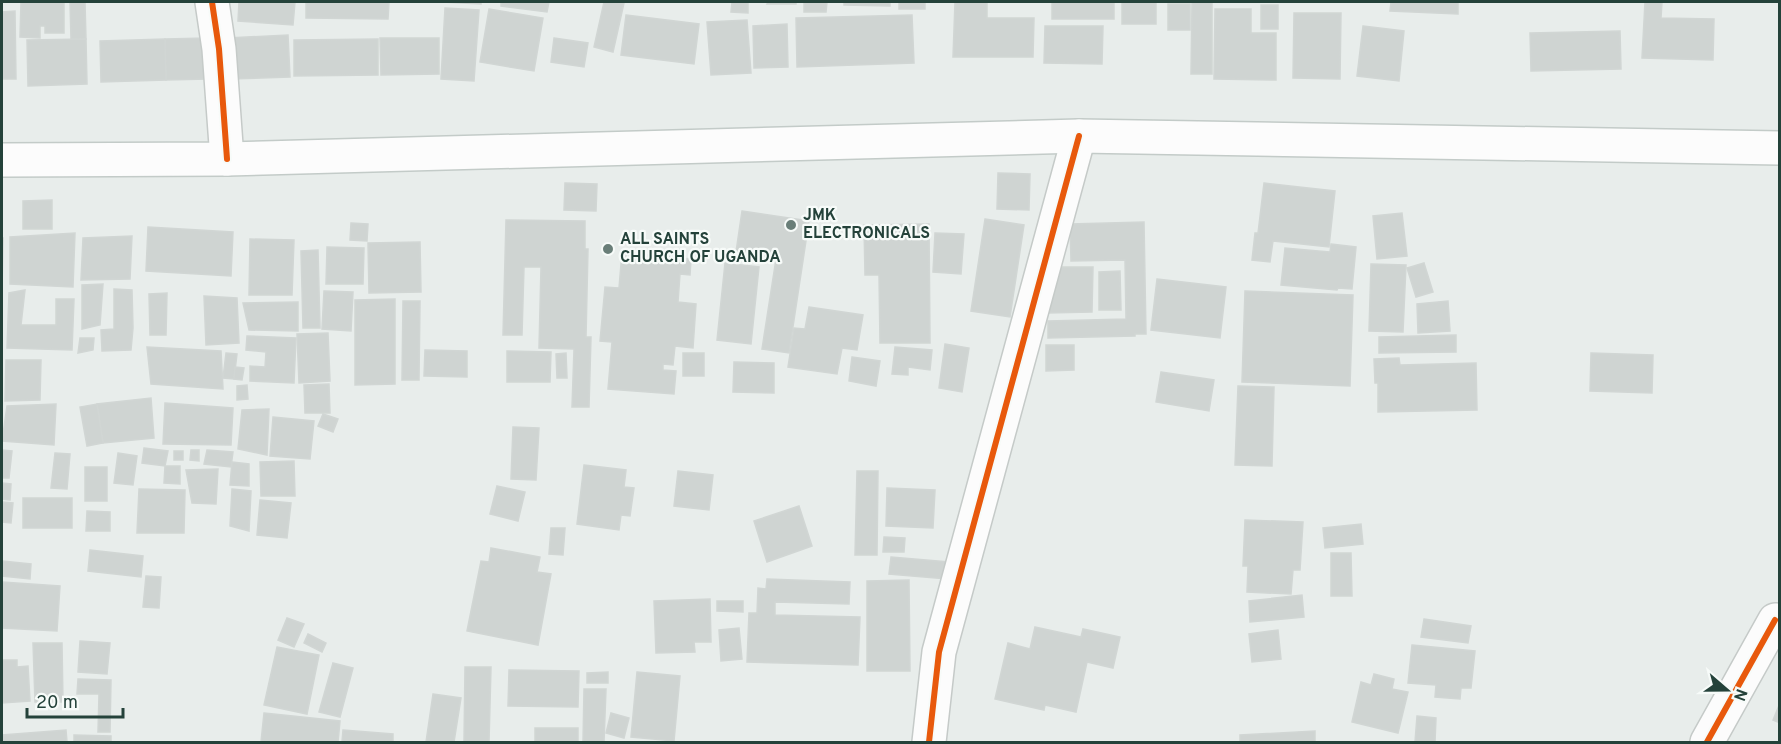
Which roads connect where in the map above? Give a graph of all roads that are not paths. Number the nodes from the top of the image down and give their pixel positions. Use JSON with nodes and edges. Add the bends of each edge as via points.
{"nodes":[{"id":1,"x":212,"y":2,"type":"edge"},
{"id":2,"x":1079,"y":136,"type":"junction"},
{"id":3,"x":1779,"y":148,"type":"edge"},
{"id":4,"x":228,"y":159,"type":"junction"},
{"id":5,"x":2,"y":160,"type":"edge"},
{"id":6,"x":1775,"y":620,"type":"dead end"},
{"id":7,"x":929,"y":742,"type":"edge"},
{"id":8,"x":1707,"y":742,"type":"edge"}],
"edges":[{"from":1,"to":4,"type":"main road"},
{"from":2,"to":3,"type":"main road"},
{"from":2,"to":4,"type":"main road"},
{"from":2,"to":7,"type":"main road","via":[[939,652]]},
{"from":4,"to":5,"type":"main road"},
{"from":6,"to":8,"type":"main road"}]}
